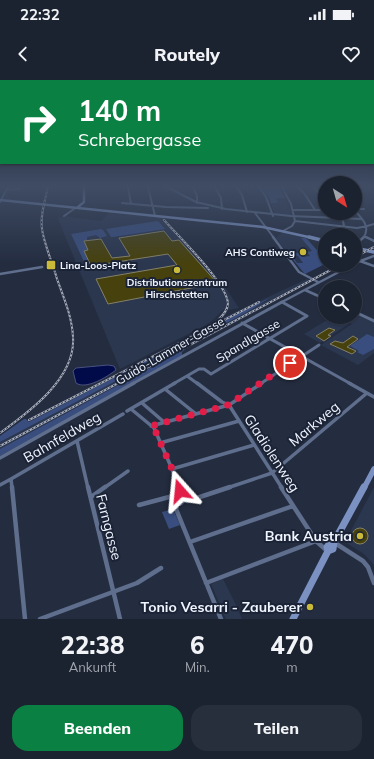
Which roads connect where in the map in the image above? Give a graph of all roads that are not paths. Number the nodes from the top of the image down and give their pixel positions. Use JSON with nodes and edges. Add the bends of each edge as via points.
{"nodes":[{"id":1,"x":70,"y":212,"type":"edge"},
{"id":2,"x":120,"y":212,"type":"edge"},
{"id":3,"x":154,"y":212,"type":"edge"},
{"id":4,"x":248,"y":212,"type":"edge"},
{"id":5,"x":272,"y":212,"type":"edge"},
{"id":6,"x":293,"y":212,"type":"edge"},
{"id":7,"x":255,"y":213,"type":"junction"},
{"id":8,"x":64,"y":216,"type":"dead end"},
{"id":9,"x":155,"y":216,"type":"junction"},
{"id":10,"x":273,"y":216,"type":"junction"},
{"id":11,"x":295,"y":219,"type":"junction"},
{"id":12,"x":318,"y":219,"type":"edge"},
{"id":13,"x":362,"y":219,"type":"edge"},
{"id":14,"x":341,"y":220,"type":"edge"},
{"id":15,"x":374,"y":224,"type":"edge"},
{"id":16,"x":344,"y":226,"type":"junction"},
{"id":17,"x":367,"y":226,"type":"junction"},
{"id":18,"x":265,"y":227,"type":"junction"},
{"id":19,"x":283,"y":231,"type":"junction"},
{"id":20,"x":365,"y":237,"type":"junction"},
{"id":21,"x":318,"y":239,"type":"edge"},
{"id":22,"x":362,"y":240,"type":"edge"},
{"id":23,"x":374,"y":240,"type":"edge"},
{"id":24,"x":362,"y":248,"type":"edge"},
{"id":25,"x":374,"y":252,"type":"edge"},
{"id":26,"x":374,"y":256,"type":"edge"},
{"id":27,"x":362,"y":260,"type":"edge"},
{"id":28,"x":362,"y":262,"type":"edge"},
{"id":29,"x":374,"y":266,"type":"edge"},
{"id":30,"x":42,"y":267,"type":"dead end"},
{"id":31,"x":338,"y":272,"type":"edge"},
{"id":32,"x":0,"y":274,"type":"edge"},
{"id":33,"x":322,"y":280,"type":"edge"},
{"id":34,"x":318,"y":282,"type":"joint"},
{"id":35,"x":305,"y":290,"type":"junction"},
{"id":36,"x":318,"y":296,"type":"edge"},
{"id":37,"x":282,"y":302,"type":"junction"},
{"id":38,"x":362,"y":315,"type":"edge"},
{"id":39,"x":374,"y":321,"type":"edge"},
{"id":40,"x":242,"y":323,"type":"junction"},
{"id":41,"x":271,"y":339,"type":"junction"},
{"id":42,"x":319,"y":345,"type":"dead end"},
{"id":43,"x":301,"y":356,"type":"junction"},
{"id":44,"x":187,"y":376,"type":"junction"},
{"id":45,"x":165,"y":389,"type":"junction"},
{"id":46,"x":367,"y":393,"type":"junction"},
{"id":47,"x":374,"y":397,"type":"edge"},
{"id":48,"x":142,"y":403,"type":"junction"},
{"id":49,"x":228,"y":405,"type":"junction"},
{"id":50,"x":132,"y":409,"type":"junction"},
{"id":51,"x":196,"y":414,"type":"junction"},
{"id":52,"x":239,"y":421,"type":"junction"},
{"id":53,"x":164,"y":422,"type":"junction"},
{"id":54,"x":151,"y":426,"type":"junction"},
{"id":55,"x":77,"y":441,"type":"junction"},
{"id":56,"x":160,"y":443,"type":"junction"},
{"id":57,"x":254,"y":445,"type":"junction"},
{"id":58,"x":0,"y":458,"type":"edge"},
{"id":59,"x":172,"y":469,"type":"junction"},
{"id":60,"x":374,"y":469,"type":"edge"},
{"id":61,"x":128,"y":471,"type":"dead end"},
{"id":62,"x":272,"y":474,"type":"junction"},
{"id":63,"x":11,"y":479,"type":"junction"},
{"id":64,"x":0,"y":485,"type":"edge"},
{"id":65,"x":180,"y":493,"type":"junction"},
{"id":66,"x":174,"y":496,"type":"junction"},
{"id":67,"x":91,"y":497,"type":"junction"},
{"id":68,"x":183,"y":500,"type":"junction"},
{"id":69,"x":177,"y":504,"type":"junction"},
{"id":70,"x":139,"y":505,"type":"dead end"},
{"id":71,"x":293,"y":506,"type":"junction"},
{"id":72,"x":316,"y":541,"type":"junction"},
{"id":73,"x":190,"y":542,"type":"junction"},
{"id":74,"x":334,"y":542,"type":"junction"},
{"id":75,"x":328,"y":551,"type":"junction"},
{"id":76,"x":160,"y":568,"type":"dead end"},
{"id":77,"x":374,"y":582,"type":"edge"},
{"id":78,"x":206,"y":583,"type":"junction"},
{"id":79,"x":114,"y":592,"type":"junction"},
{"id":80,"x":24,"y":619,"type":"edge"},
{"id":81,"x":40,"y":619,"type":"edge"},
{"id":82,"x":120,"y":619,"type":"edge"},
{"id":83,"x":221,"y":619,"type":"edge"},
{"id":84,"x":292,"y":619,"type":"edge"}],
"edges":[{"from":1,"to":8,"type":"street"},
{"from":2,"to":9,"type":"main road"},
{"from":3,"to":9,"type":"street"},
{"from":4,"to":7,"type":"street"},
{"from":5,"to":10,"type":"street"},
{"from":6,"to":11,"type":"street"},
{"from":7,"to":10,"type":"street"},
{"from":7,"to":18,"type":"street"},
{"from":9,"to":18,"type":"main road"},
{"from":10,"to":11,"type":"street"},
{"from":11,"to":12,"type":"street"},
{"from":11,"to":16,"type":"street"},
{"from":11,"to":19,"type":"street","via":[[292,226]]},
{"from":13,"to":17,"type":"street"},
{"from":14,"to":16,"type":"street"},
{"from":15,"to":17,"type":"street"},
{"from":16,"to":17,"type":"street"},
{"from":17,"to":20,"type":"street"},
{"from":18,"to":19,"type":"main road"},
{"from":18,"to":34,"type":"street","via":[[300,273]]},
{"from":19,"to":21,"type":"main road"},
{"from":20,"to":22,"type":"street"},
{"from":20,"to":23,"type":"street"},
{"from":24,"to":25,"type":"main road"},
{"from":26,"to":27,"type":"street"},
{"from":28,"to":29,"type":"street"},
{"from":30,"to":32,"type":"street"},
{"from":31,"to":33,"type":"street","name":"Guido-Lammer-Gasse"},
{"from":34,"to":35,"type":"street","name":"Guido-Lammer-Gasse"},
{"from":35,"to":36,"type":"street"},
{"from":35,"to":37,"type":"street","name":"Guido-Lammer-Gasse"},
{"from":37,"to":40,"type":"street","name":"Guido-Lammer-Gasse"},
{"from":37,"to":41,"type":"street","name":"Spandlgasse","via":[[307,316]]},
{"from":38,"to":39,"type":"street"},
{"from":40,"to":41,"type":"street"},
{"from":40,"to":58,"type":"street","name":"Guido-Lammer-Gasse"},
{"from":41,"to":43,"type":"street"},
{"from":41,"to":44,"type":"street","name":"Spandlgasse","via":[[210,374],[201,369]]},
{"from":42,"to":43,"type":"street"},
{"from":43,"to":46,"type":"street"},
{"from":43,"to":49,"type":"street"},
{"from":44,"to":45,"type":"street","name":"Spandlgasse"},
{"from":44,"to":49,"type":"street","name":"Gladiolenweg"},
{"from":45,"to":48,"type":"street","name":"Spandlgasse"},
{"from":45,"to":51,"type":"street"},
{"from":46,"to":47,"type":"street"},
{"from":46,"to":62,"type":"street","name":"Markweg"},
{"from":48,"to":50,"type":"street","name":"Spandlgasse"},
{"from":48,"to":53,"type":"street"},
{"from":49,"to":51,"type":"street"},
{"from":49,"to":52,"type":"street","name":"Gladiolenweg"},
{"from":50,"to":54,"type":"street"},
{"from":50,"to":55,"type":"street","name":"Bahnfeldweg"},
{"from":51,"to":53,"type":"street"},
{"from":52,"to":56,"type":"street"},
{"from":52,"to":57,"type":"street","name":"Gladiolenweg"},
{"from":53,"to":54,"type":"street"},
{"from":54,"to":56,"type":"street"},
{"from":55,"to":63,"type":"street","name":"Bahnfeldweg"},
{"from":55,"to":67,"type":"street","name":"Farngasse"},
{"from":56,"to":59,"type":"street"},
{"from":57,"to":59,"type":"street"},
{"from":57,"to":62,"type":"street","name":"Gladiolenweg"},
{"from":59,"to":65,"type":"street"},
{"from":60,"to":74,"type":"main road"},
{"from":61,"to":67,"type":"street"},
{"from":62,"to":68,"type":"street","name":"Markweg","via":[[188,501]]},
{"from":62,"to":71,"type":"street","name":"Gladiolenweg"},
{"from":63,"to":64,"type":"street","name":"Bahnfeldweg"},
{"from":63,"to":80,"type":"street"},
{"from":65,"to":66,"type":"street"},
{"from":65,"to":68,"type":"street"},
{"from":66,"to":69,"type":"street","via":[[173,501]]},
{"from":66,"to":70,"type":"street"},
{"from":67,"to":79,"type":"street","name":"Farngasse"},
{"from":68,"to":69,"type":"street"},
{"from":69,"to":73,"type":"street","via":[[176,509]]},
{"from":71,"to":72,"type":"street","name":"Gladiolenweg"},
{"from":71,"to":73,"type":"street"},
{"from":72,"to":75,"type":"street","name":"Gladiolenweg"},
{"from":72,"to":78,"type":"street"},
{"from":73,"to":78,"type":"street"},
{"from":74,"to":75,"type":"main road","via":[[333,549]]},
{"from":74,"to":77,"type":"street","via":[[363,561]]},
{"from":75,"to":84,"type":"main road"},
{"from":76,"to":79,"type":"street","via":[[137,583]]},
{"from":78,"to":83,"type":"street"},
{"from":79,"to":81,"type":"street"},
{"from":79,"to":82,"type":"street","name":"Farngasse"}]}
